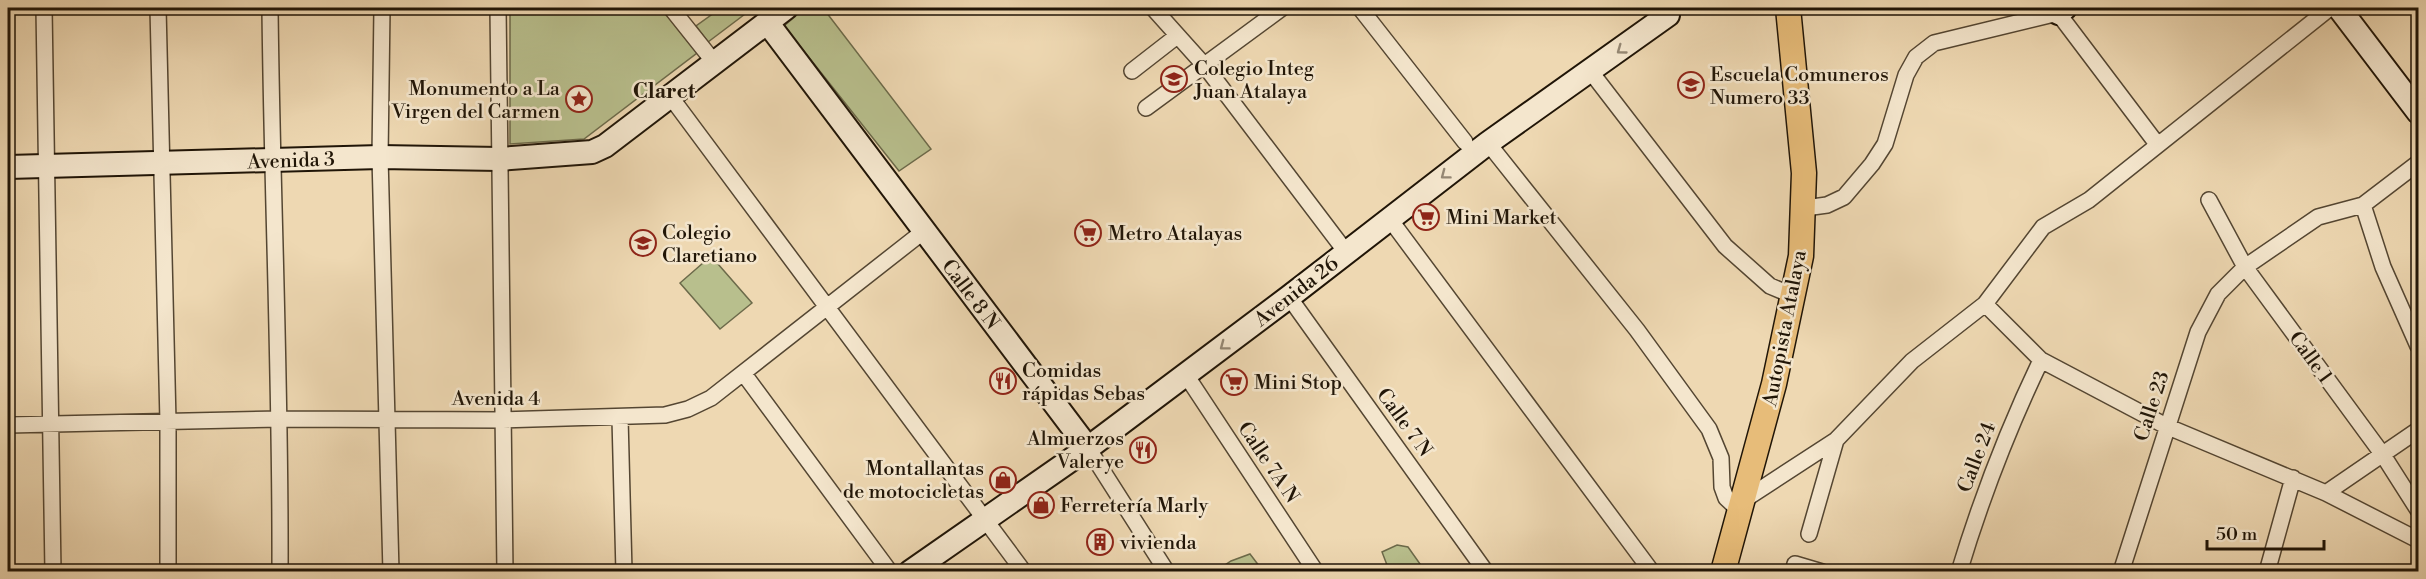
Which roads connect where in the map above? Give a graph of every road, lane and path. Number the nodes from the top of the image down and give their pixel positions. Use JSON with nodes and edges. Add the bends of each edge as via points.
{"nodes":[{"id":1,"x":44,"y":8,"type":"edge"},
{"id":2,"x":158,"y":8,"type":"edge"},
{"id":3,"x":270,"y":8,"type":"edge"},
{"id":4,"x":382,"y":8,"type":"edge"},
{"id":5,"x":498,"y":8,"type":"edge"},
{"id":6,"x":671,"y":8,"type":"edge"},
{"id":7,"x":786,"y":8,"type":"edge"},
{"id":8,"x":1153,"y":8,"type":"edge"},
{"id":9,"x":1282,"y":8,"type":"edge"},
{"id":10,"x":1360,"y":8,"type":"edge"},
{"id":11,"x":1788,"y":8,"type":"edge"},
{"id":12,"x":2330,"y":8,"type":"edge"},
{"id":13,"x":2339,"y":8,"type":"edge"},
{"id":14,"x":2059,"y":9,"type":"edge"},
{"id":15,"x":1670,"y":10,"type":"edge"},
{"id":16,"x":1262,"y":13,"type":"edge"},
{"id":17,"x":766,"y":22,"type":"junction"},
{"id":18,"x":1177,"y":36,"type":"junction"},
{"id":19,"x":714,"y":63,"type":"junction"},
{"id":20,"x":1205,"y":66,"type":"junction"},
{"id":21,"x":1132,"y":71,"type":"dead end"},
{"id":22,"x":1591,"y":72,"type":"junction"},
{"id":23,"x":670,"y":96,"type":"junction"},
{"id":24,"x":1146,"y":108,"type":"dead end"},
{"id":25,"x":2418,"y":112,"type":"edge"},
{"id":26,"x":1465,"y":142,"type":"dead end"},
{"id":27,"x":1488,"y":142,"type":"junction"},
{"id":28,"x":2157,"y":144,"type":"junction"},
{"id":29,"x":380,"y":157,"type":"junction"},
{"id":30,"x":499,"y":159,"type":"junction"},
{"id":31,"x":271,"y":160,"type":"junction"},
{"id":32,"x":2418,"y":163,"type":"edge"},
{"id":33,"x":160,"y":165,"type":"junction"},
{"id":34,"x":47,"y":166,"type":"junction"},
{"id":35,"x":8,"y":167,"type":"edge"},
{"id":36,"x":2209,"y":200,"type":"dead end"},
{"id":37,"x":2363,"y":205,"type":"junction"},
{"id":38,"x":1804,"y":208,"type":"junction"},
{"id":39,"x":1389,"y":218,"type":"junction"},
{"id":40,"x":924,"y":231,"type":"junction"},
{"id":41,"x":1346,"y":252,"type":"junction"},
{"id":42,"x":2245,"y":267,"type":"junction"},
{"id":43,"x":1794,"y":296,"type":"junction"},
{"id":44,"x":1289,"y":297,"type":"junction"},
{"id":45,"x":1985,"y":304,"type":"junction"},
{"id":46,"x":829,"y":306,"type":"junction"},
{"id":47,"x":2418,"y":346,"type":"edge"},
{"id":48,"x":2041,"y":360,"type":"junction"},
{"id":49,"x":744,"y":374,"type":"junction"},
{"id":50,"x":1186,"y":375,"type":"junction"},
{"id":51,"x":388,"y":418,"type":"junction"},
{"id":52,"x":620,"y":418,"type":"junction"},
{"id":53,"x":280,"y":419,"type":"junction"},
{"id":54,"x":503,"y":420,"type":"junction"},
{"id":55,"x":168,"y":422,"type":"junction"},
{"id":56,"x":8,"y":424,"type":"edge"},
{"id":57,"x":52,"y":424,"type":"junction"},
{"id":58,"x":2166,"y":426,"type":"junction"},
{"id":59,"x":2418,"y":430,"type":"edge"},
{"id":60,"x":1836,"y":440,"type":"junction"},
{"id":61,"x":1088,"y":448,"type":"junction"},
{"id":62,"x":2383,"y":455,"type":"junction"},
{"id":63,"x":2293,"y":478,"type":"junction"},
{"id":64,"x":2326,"y":493,"type":"junction"},
{"id":65,"x":1742,"y":506,"type":"junction"},
{"id":66,"x":2418,"y":510,"type":"edge"},
{"id":67,"x":986,"y":518,"type":"junction"},
{"id":68,"x":1809,"y":534,"type":"dead end"},
{"id":69,"x":2418,"y":540,"type":"edge"},
{"id":70,"x":1794,"y":568,"type":"edge"},
{"id":71,"x":53,"y":572,"type":"edge"},
{"id":72,"x":168,"y":572,"type":"edge"},
{"id":73,"x":280,"y":572,"type":"edge"},
{"id":74,"x":391,"y":572,"type":"edge"},
{"id":75,"x":505,"y":572,"type":"edge"},
{"id":76,"x":624,"y":572,"type":"edge"},
{"id":77,"x":890,"y":572,"type":"edge"},
{"id":78,"x":910,"y":572,"type":"edge"},
{"id":79,"x":1024,"y":572,"type":"edge"},
{"id":80,"x":1167,"y":572,"type":"edge"},
{"id":81,"x":1316,"y":572,"type":"edge"},
{"id":82,"x":1486,"y":572,"type":"edge"},
{"id":83,"x":1652,"y":572,"type":"edge"},
{"id":84,"x":1724,"y":572,"type":"edge"},
{"id":85,"x":1822,"y":572,"type":"edge"},
{"id":86,"x":1959,"y":572,"type":"edge"},
{"id":87,"x":2121,"y":572,"type":"edge"},
{"id":88,"x":2267,"y":572,"type":"edge"}],
"edges":[{"from":1,"to":34,"type":"street"},
{"from":2,"to":33,"type":"street"},
{"from":3,"to":31,"type":"street"},
{"from":4,"to":29,"type":"street"},
{"from":5,"to":30,"type":"street"},
{"from":6,"to":19,"type":"street"},
{"from":7,"to":17,"type":"street","name":"Avenida 3"},
{"from":8,"to":18,"type":"street"},
{"from":9,"to":16,"type":"street"},
{"from":10,"to":26,"type":"street"},
{"from":11,"to":38,"type":"main road","name":"Autopista Atalaya"},
{"from":12,"to":28,"type":"street"},
{"from":13,"to":25,"type":"street"},
{"from":14,"to":28,"type":"street"},
{"from":14,"to":38,"type":"street","via":[[1934,43],[1916,57],[1906,75],[1885,144],[1872,164],[1844,197],[1827,205]]},
{"from":15,"to":22,"type":"street","name":"Avenida 26","one_way":true},
{"from":16,"to":20,"type":"street"},
{"from":17,"to":19,"type":"street","name":"Avenida 3"},
{"from":17,"to":40,"type":"street","name":"Calle 8 N"},
{"from":18,"to":20,"type":"street"},
{"from":18,"to":21,"type":"street"},
{"from":19,"to":23,"type":"street","name":"Avenida 3"},
{"from":20,"to":24,"type":"street"},
{"from":20,"to":41,"type":"street"},
{"from":22,"to":27,"type":"street","name":"Avenida 26"},
{"from":22,"to":43,"type":"street","via":[[1725,246],[1770,286]]},
{"from":23,"to":30,"type":"street","name":"Avenida 3","via":[[592,152]]},
{"from":23,"to":46,"type":"street"},
{"from":27,"to":39,"type":"street","name":"Avenida 26","one_way":true},
{"from":27,"to":65,"type":"street","via":[[1637,330],[1709,429],[1721,458],[1726,498]]},
{"from":28,"to":45,"type":"street","via":[[2089,200],[2043,227]]},
{"from":29,"to":30,"type":"street","name":"Avenida 3"},
{"from":29,"to":31,"type":"street","name":"Avenida 3"},
{"from":29,"to":51,"type":"street"},
{"from":30,"to":54,"type":"street"},
{"from":31,"to":33,"type":"street","name":"Avenida 3"},
{"from":31,"to":53,"type":"street"},
{"from":32,"to":37,"type":"street"},
{"from":33,"to":34,"type":"street","name":"Avenida 3"},
{"from":33,"to":55,"type":"street"},
{"from":34,"to":35,"type":"street","name":"Avenida 3"},
{"from":34,"to":57,"type":"street"},
{"from":36,"to":42,"type":"street","name":"Calle 1"},
{"from":37,"to":42,"type":"street","name":"Calle 23","via":[[2319,217]]},
{"from":37,"to":47,"type":"street","via":[[2383,267]]},
{"from":38,"to":43,"type":"main road","name":"Autopista Atalaya"},
{"from":39,"to":41,"type":"street","name":"Avenida 26"},
{"from":39,"to":83,"type":"street"},
{"from":40,"to":46,"type":"street","name":"Avenida 4"},
{"from":40,"to":61,"type":"street","name":"Calle 8 N"},
{"from":41,"to":44,"type":"street","name":"Avenida 26"},
{"from":42,"to":58,"type":"street","name":"Calle 23","via":[[2218,294],[2198,332]]},
{"from":42,"to":62,"type":"street","name":"Calle 1"},
{"from":43,"to":65,"type":"main road","name":"Autopista Atalaya"},
{"from":44,"to":50,"type":"street","name":"Avenida 26","one_way":true},
{"from":44,"to":82,"type":"street","name":"Calle 7 N"},
{"from":45,"to":48,"type":"street"},
{"from":45,"to":60,"type":"street","via":[[1912,361]]},
{"from":46,"to":49,"type":"street","name":"Avenida 4"},
{"from":46,"to":67,"type":"street"},
{"from":48,"to":58,"type":"street"},
{"from":48,"to":86,"type":"street","name":"Calle 24","via":[[2011,423]]},
{"from":49,"to":52,"type":"street","name":"Avenida 4","via":[[688,410]]},
{"from":49,"to":77,"type":"street"},
{"from":50,"to":61,"type":"street","name":"Avenida 26"},
{"from":50,"to":81,"type":"street","name":"Calle 7A N"},
{"from":51,"to":53,"type":"street","name":"Avenida 4"},
{"from":51,"to":54,"type":"street","name":"Avenida 4"},
{"from":51,"to":74,"type":"street"},
{"from":52,"to":54,"type":"street","name":"Avenida 4"},
{"from":52,"to":76,"type":"street"},
{"from":53,"to":55,"type":"street","name":"Avenida 4"},
{"from":53,"to":73,"type":"street"},
{"from":54,"to":75,"type":"street"},
{"from":55,"to":57,"type":"street","name":"Avenida 4"},
{"from":55,"to":72,"type":"street"},
{"from":56,"to":57,"type":"street","name":"Avenida 4"},
{"from":57,"to":71,"type":"street"},
{"from":58,"to":63,"type":"street"},
{"from":58,"to":87,"type":"street","name":"Calle 23"},
{"from":59,"to":62,"type":"street"},
{"from":60,"to":65,"type":"street"},
{"from":60,"to":68,"type":"street"},
{"from":61,"to":67,"type":"street","name":"Avenida 26"},
{"from":61,"to":80,"type":"street","name":"Calle 8 N"},
{"from":62,"to":64,"type":"street"},
{"from":62,"to":66,"type":"street","name":"Calle 1"},
{"from":63,"to":64,"type":"street"},
{"from":63,"to":88,"type":"street"},
{"from":64,"to":69,"type":"street"},
{"from":65,"to":84,"type":"main road","name":"Autopista Atalaya"},
{"from":67,"to":78,"type":"street","name":"Avenida 26"},
{"from":67,"to":79,"type":"street"},
{"from":70,"to":85,"type":"street"}]}
